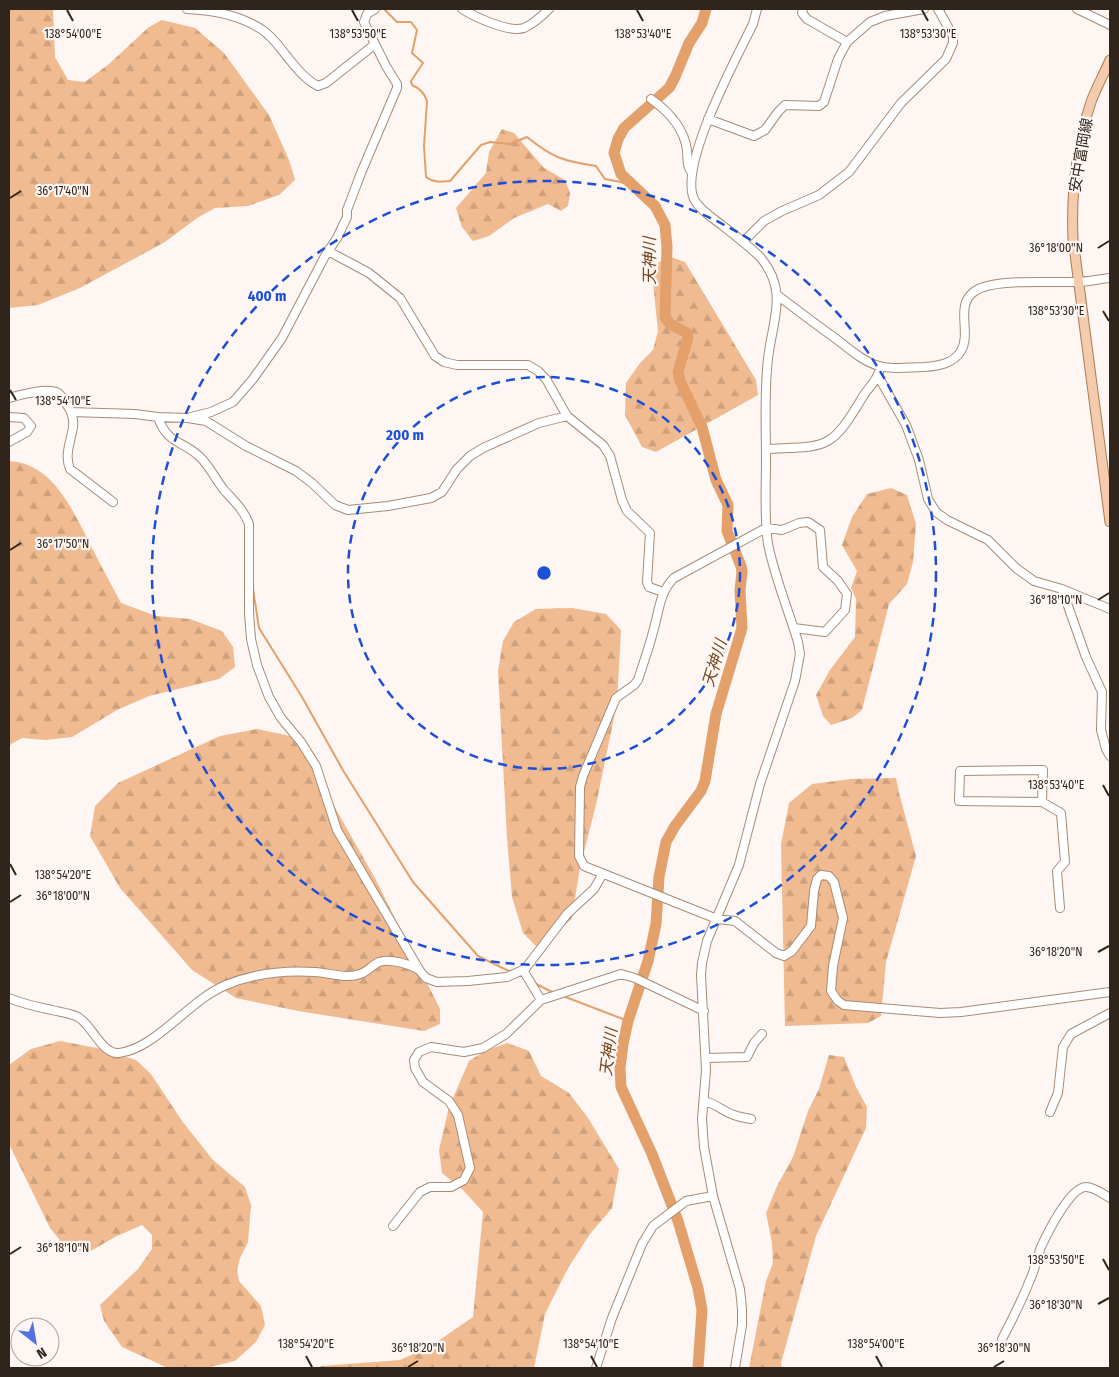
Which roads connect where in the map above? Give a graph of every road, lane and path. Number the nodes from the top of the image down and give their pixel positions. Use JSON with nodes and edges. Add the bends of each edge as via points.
{"nodes":[{"id":1,"x":188,"y":9,"type":"edge"},
{"id":2,"x":375,"y":9,"type":"edge"},
{"id":3,"x":462,"y":9,"type":"edge"},
{"id":4,"x":549,"y":9,"type":"edge"},
{"id":5,"x":757,"y":9,"type":"edge"},
{"id":6,"x":803,"y":9,"type":"edge"},
{"id":7,"x":924,"y":9,"type":"edge"},
{"id":8,"x":938,"y":9,"type":"edge"},
{"id":9,"x":1077,"y":9,"type":"edge"},
{"id":10,"x":1110,"y":25,"type":"edge"},
{"id":11,"x":847,"y":42,"type":"junction"},
{"id":12,"x":374,"y":44,"type":"junction"},
{"id":13,"x":1110,"y":60,"type":"edge"},
{"id":14,"x":651,"y":99,"type":"dead end"},
{"id":15,"x":708,"y":119,"type":"junction"},
{"id":16,"x":692,"y":173,"type":"junction"},
{"id":17,"x":743,"y":242,"type":"junction"},
{"id":18,"x":328,"y":251,"type":"junction"},
{"id":19,"x":1110,"y":278,"type":"edge"},
{"id":20,"x":1079,"y":282,"type":"junction"},
{"id":21,"x":777,"y":295,"type":"junction"},
{"id":22,"x":880,"y":367,"type":"junction"},
{"id":23,"x":878,"y":376,"type":"junction"},
{"id":24,"x":9,"y":398,"type":"edge"},
{"id":25,"x":71,"y":412,"type":"junction"},
{"id":26,"x":567,"y":416,"type":"junction"},
{"id":27,"x":9,"y":417,"type":"edge"},
{"id":28,"x":158,"y":417,"type":"junction"},
{"id":29,"x":188,"y":418,"type":"junction"},
{"id":30,"x":9,"y":442,"type":"edge"},
{"id":31,"x":766,"y":449,"type":"junction"},
{"id":32,"x":113,"y":502,"type":"dead end"},
{"id":33,"x":1110,"y":522,"type":"edge"},
{"id":34,"x":766,"y":528,"type":"junction"},
{"id":35,"x":1062,"y":589,"type":"junction"},
{"id":36,"x":663,"y":592,"type":"junction"},
{"id":37,"x":1110,"y":609,"type":"edge"},
{"id":38,"x":794,"y":628,"type":"junction"},
{"id":39,"x":1110,"y":756,"type":"edge"},
{"id":40,"x":1042,"y":802,"type":"junction"},
{"id":41,"x":602,"y":875,"type":"junction"},
{"id":42,"x":1060,"y":908,"type":"dead end"},
{"id":43,"x":717,"y":919,"type":"junction"},
{"id":44,"x":523,"y":970,"type":"junction"},
{"id":45,"x":420,"y":971,"type":"junction"},
{"id":46,"x":1110,"y":992,"type":"edge"},
{"id":47,"x":9,"y":998,"type":"edge"},
{"id":48,"x":541,"y":1000,"type":"junction"},
{"id":49,"x":704,"y":1011,"type":"junction"},
{"id":50,"x":1110,"y":1013,"type":"edge"},
{"id":51,"x":762,"y":1034,"type":"dead end"},
{"id":52,"x":706,"y":1058,"type":"junction"},
{"id":53,"x":704,"y":1101,"type":"junction"},
{"id":54,"x":1050,"y":1112,"type":"dead end"},
{"id":55,"x":750,"y":1119,"type":"dead end"},
{"id":56,"x":713,"y":1196,"type":"junction"},
{"id":57,"x":1110,"y":1198,"type":"edge"},
{"id":58,"x":393,"y":1226,"type":"dead end"},
{"id":59,"x":1002,"y":1339,"type":"dead end"},
{"id":60,"x":596,"y":1368,"type":"edge"},
{"id":61,"x":735,"y":1368,"type":"edge"}],
"edges":[{"from":1,"to":12,"type":"street","via":[[225,14],[262,29],[298,70],[318,86]]},
{"from":2,"to":12,"type":"street","via":[[364,20]]},
{"from":3,"to":4,"type":"street","via":[[511,29],[531,24]]},
{"from":5,"to":15,"type":"street"},
{"from":6,"to":11,"type":"street","via":[[807,19]]},
{"from":7,"to":11,"type":"street","via":[[884,16],[870,22]]},
{"from":8,"to":17,"type":"street","via":[[953,36],[946,59],[890,116],[849,172],[819,195],[764,222]]},
{"from":9,"to":10,"type":"street"},
{"from":11,"to":15,"type":"street","via":[[824,102],[819,106],[785,105],[765,130],[754,136]]},
{"from":12,"to":18,"type":"street","via":[[398,84],[361,172],[347,217]]},
{"from":13,"to":20,"type":"main road","name":"安中富岡線","via":[[1083,128],[1074,174],[1073,239]]},
{"from":14,"to":16,"type":"street","via":[[672,116],[683,135],[687,166]]},
{"from":15,"to":16,"type":"street"},
{"from":16,"to":17,"type":"street","via":[[692,193],[700,208]]},
{"from":17,"to":21,"type":"street","via":[[767,266]]},
{"from":18,"to":26,"type":"street","via":[[369,273],[400,298],[435,356],[458,365],[528,365],[546,379]]},
{"from":18,"to":29,"type":"street","via":[[282,338],[240,395],[211,412]]},
{"from":19,"to":20,"type":"street"},
{"from":20,"to":22,"type":"street","via":[[1000,284],[981,288],[974,291],[966,302],[964,341],[961,352],[954,359],[938,366]]},
{"from":20,"to":33,"type":"main road","name":"安中富岡線"},
{"from":21,"to":22,"type":"street","via":[[862,359]]},
{"from":21,"to":31,"type":"street","via":[[766,375]]},
{"from":22,"to":23,"type":"street"},
{"from":23,"to":31,"type":"street","via":[[832,440],[816,447]]},
{"from":23,"to":35,"type":"street","via":[[906,425],[919,460],[928,500],[936,512],[988,540],[1034,581]]},
{"from":24,"to":25,"type":"street","via":[[47,390],[60,395]]},
{"from":25,"to":28,"type":"street"},
{"from":25,"to":32,"type":"street","via":[[73,426],[67,462],[70,469]]},
{"from":26,"to":29,"type":"street","via":[[539,423],[483,448],[457,469],[442,492],[431,498],[348,510],[335,505],[296,472],[212,424]]},
{"from":26,"to":36,"type":"street","via":[[603,445],[610,456],[627,512],[650,533],[649,588]]},
{"from":27,"to":30,"type":"street","via":[[24,418],[31,426]]},
{"from":28,"to":29,"type":"street"},
{"from":28,"to":45,"type":"street","via":[[162,429],[202,459],[246,515],[249,524],[251,639],[257,666],[281,718],[316,766],[337,830]]},
{"from":31,"to":34,"type":"street"},
{"from":34,"to":36,"type":"street","via":[[674,578]]},
{"from":34,"to":38,"type":"street","via":[[772,559]]},
{"from":34,"to":38,"type":"street","via":[[782,530],[808,522],[820,530],[823,567],[847,594],[845,610],[825,632]]},
{"from":35,"to":37,"type":"street"},
{"from":35,"to":39,"type":"street","via":[[1102,692],[1101,730]]},
{"from":36,"to":41,"type":"street","via":[[638,680],[616,698],[580,787],[579,856],[584,866]]},
{"from":38,"to":43,"type":"street","via":[[800,654],[795,681],[760,784],[738,865]]},
{"from":40,"to":40,"type":"street","via":[[960,801],[960,770],[1043,770]]},
{"from":40,"to":42,"type":"street","via":[[1061,813],[1065,862],[1057,871]]},
{"from":41,"to":43,"type":"street"},
{"from":41,"to":44,"type":"street","via":[[594,889],[568,914]]},
{"from":43,"to":46,"type":"street","via":[[735,920],[784,956],[792,951],[811,926],[817,879],[826,874],[834,882],[843,918],[831,991],[844,1005],[940,1014]]},
{"from":43,"to":49,"type":"street","via":[[702,963]]},
{"from":44,"to":45,"type":"street","via":[[507,977],[437,982],[426,978]]},
{"from":44,"to":48,"type":"street"},
{"from":45,"to":47,"type":"street","via":[[412,966],[380,961],[360,974],[301,971],[262,974],[225,985],[196,1003],[154,1037],[118,1053],[110,1052],[101,1044],[77,1016]]},
{"from":48,"to":49,"type":"street","via":[[621,974]]},
{"from":48,"to":58,"type":"street","via":[[506,1034],[484,1048],[464,1052],[431,1047],[416,1055],[414,1065],[421,1078],[449,1100],[458,1115],[470,1168],[464,1180],[451,1187],[430,1187],[420,1192]]},
{"from":49,"to":52,"type":"street"},
{"from":50,"to":54,"type":"street","via":[[1071,1034],[1063,1047],[1058,1093]]},
{"from":51,"to":52,"type":"street","via":[[746,1058]]},
{"from":52,"to":53,"type":"street"},
{"from":53,"to":55,"type":"street","via":[[716,1104],[734,1116]]},
{"from":53,"to":56,"type":"street","via":[[702,1130]]},
{"from":56,"to":60,"type":"street","via":[[686,1201],[653,1226],[642,1244],[612,1318]]},
{"from":56,"to":61,"type":"street","via":[[740,1289],[742,1325]]},
{"from":57,"to":59,"type":"street","via":[[1085,1187],[1077,1190],[1056,1217]]}]}
